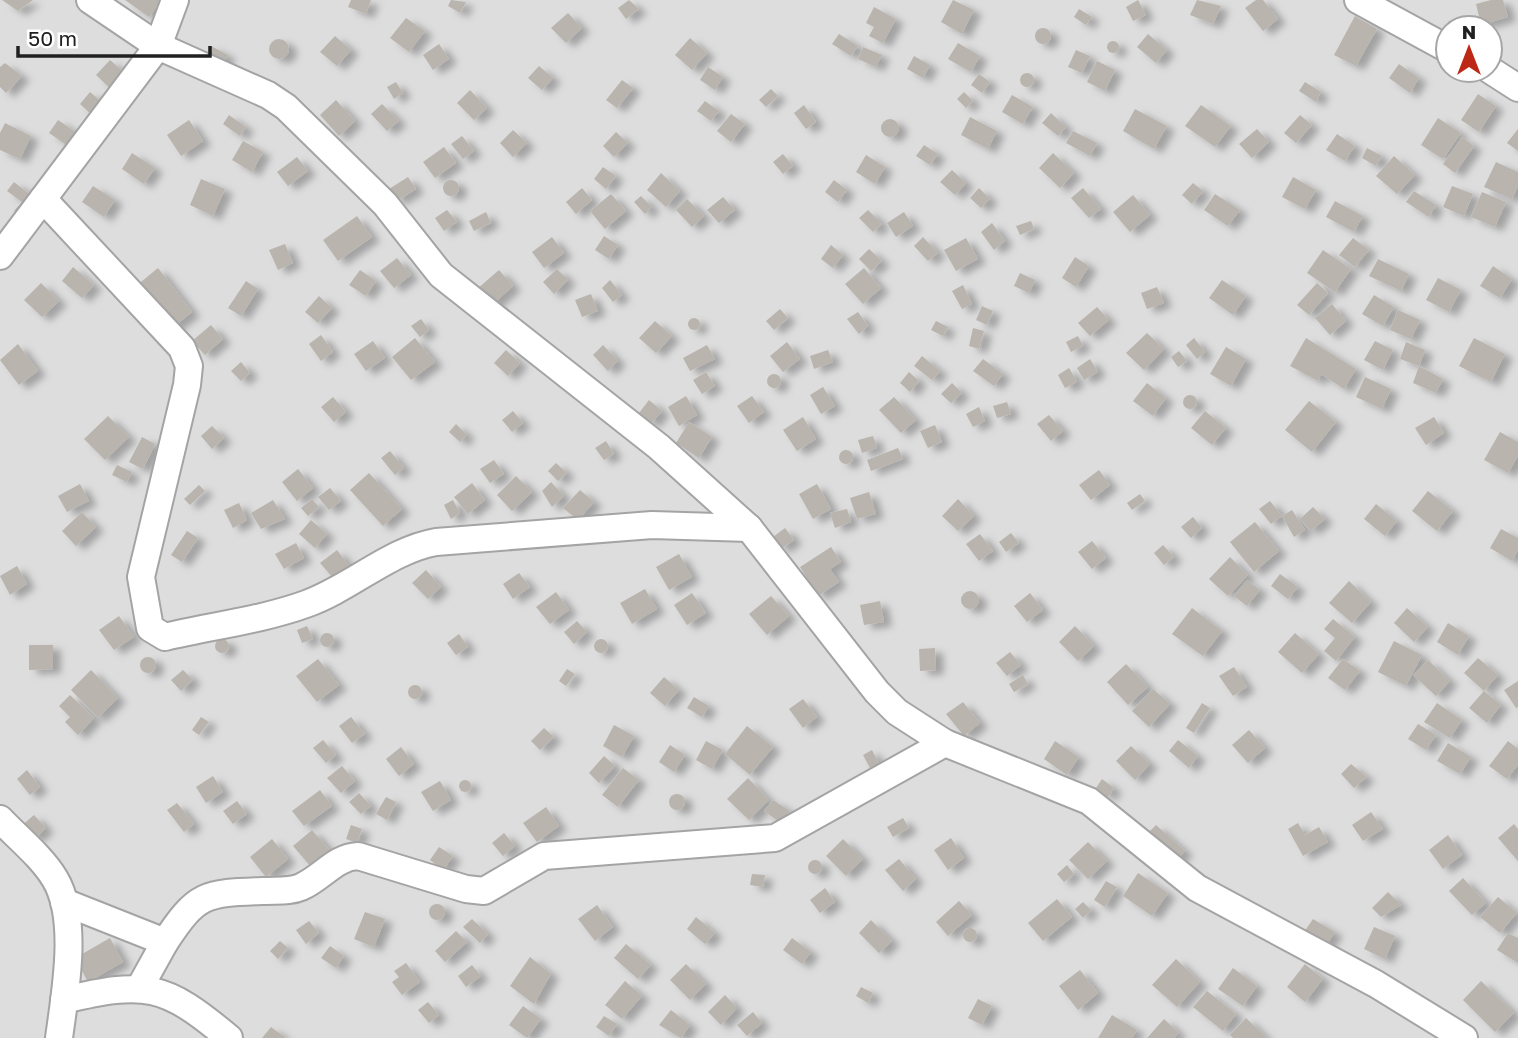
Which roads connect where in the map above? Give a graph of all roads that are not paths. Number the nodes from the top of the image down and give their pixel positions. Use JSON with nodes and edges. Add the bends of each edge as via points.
{"nodes":[{"id":1,"x":90,"y":0,"type":"edge"},
{"id":2,"x":175,"y":0,"type":"edge"},
{"id":3,"x":1358,"y":0,"type":"edge"},
{"id":4,"x":1434,"y":41,"type":"edge"},
{"id":5,"x":158,"y":46,"type":"junction"},
{"id":6,"x":43,"y":199,"type":"junction"},
{"id":7,"x":0,"y":256,"type":"edge"},
{"id":8,"x":750,"y":528,"type":"junction"},
{"id":9,"x":944,"y":743,"type":"junction"},
{"id":10,"x":0,"y":819,"type":"edge"},
{"id":11,"x":64,"y":902,"type":"junction"},
{"id":12,"x":165,"y":942,"type":"junction"},
{"id":13,"x":140,"y":987,"type":"junction"},
{"id":14,"x":64,"y":1000,"type":"junction"},
{"id":15,"x":59,"y":1038,"type":"edge"},
{"id":16,"x":229,"y":1038,"type":"edge"},
{"id":17,"x":1464,"y":1038,"type":"edge"}],
"edges":[{"from":1,"to":5,"type":"street"},
{"from":2,"to":5,"type":"street"},
{"from":3,"to":4,"type":"street"},
{"from":5,"to":6,"type":"street"},
{"from":5,"to":8,"type":"street","via":[[286,107],[385,204],[441,275],[659,447]]},
{"from":6,"to":7,"type":"street"},
{"from":6,"to":8,"type":"street","via":[[182,348],[189,366],[141,577],[150,628],[165,637],[304,605],[418,545],[652,524]]},
{"from":8,"to":9,"type":"street","via":[[877,692],[897,712]]},
{"from":9,"to":12,"type":"street","via":[[775,838],[544,856],[484,891],[349,856],[291,890],[207,897],[188,907]]},
{"from":9,"to":17,"type":"street","via":[[1089,801],[1198,888],[1376,984]]},
{"from":10,"to":11,"type":"street","via":[[54,878]]},
{"from":11,"to":12,"type":"street"},
{"from":11,"to":14,"type":"street"},
{"from":12,"to":13,"type":"street"},
{"from":13,"to":14,"type":"street"},
{"from":13,"to":16,"type":"street","via":[[168,995]]},
{"from":14,"to":15,"type":"street"}]}
